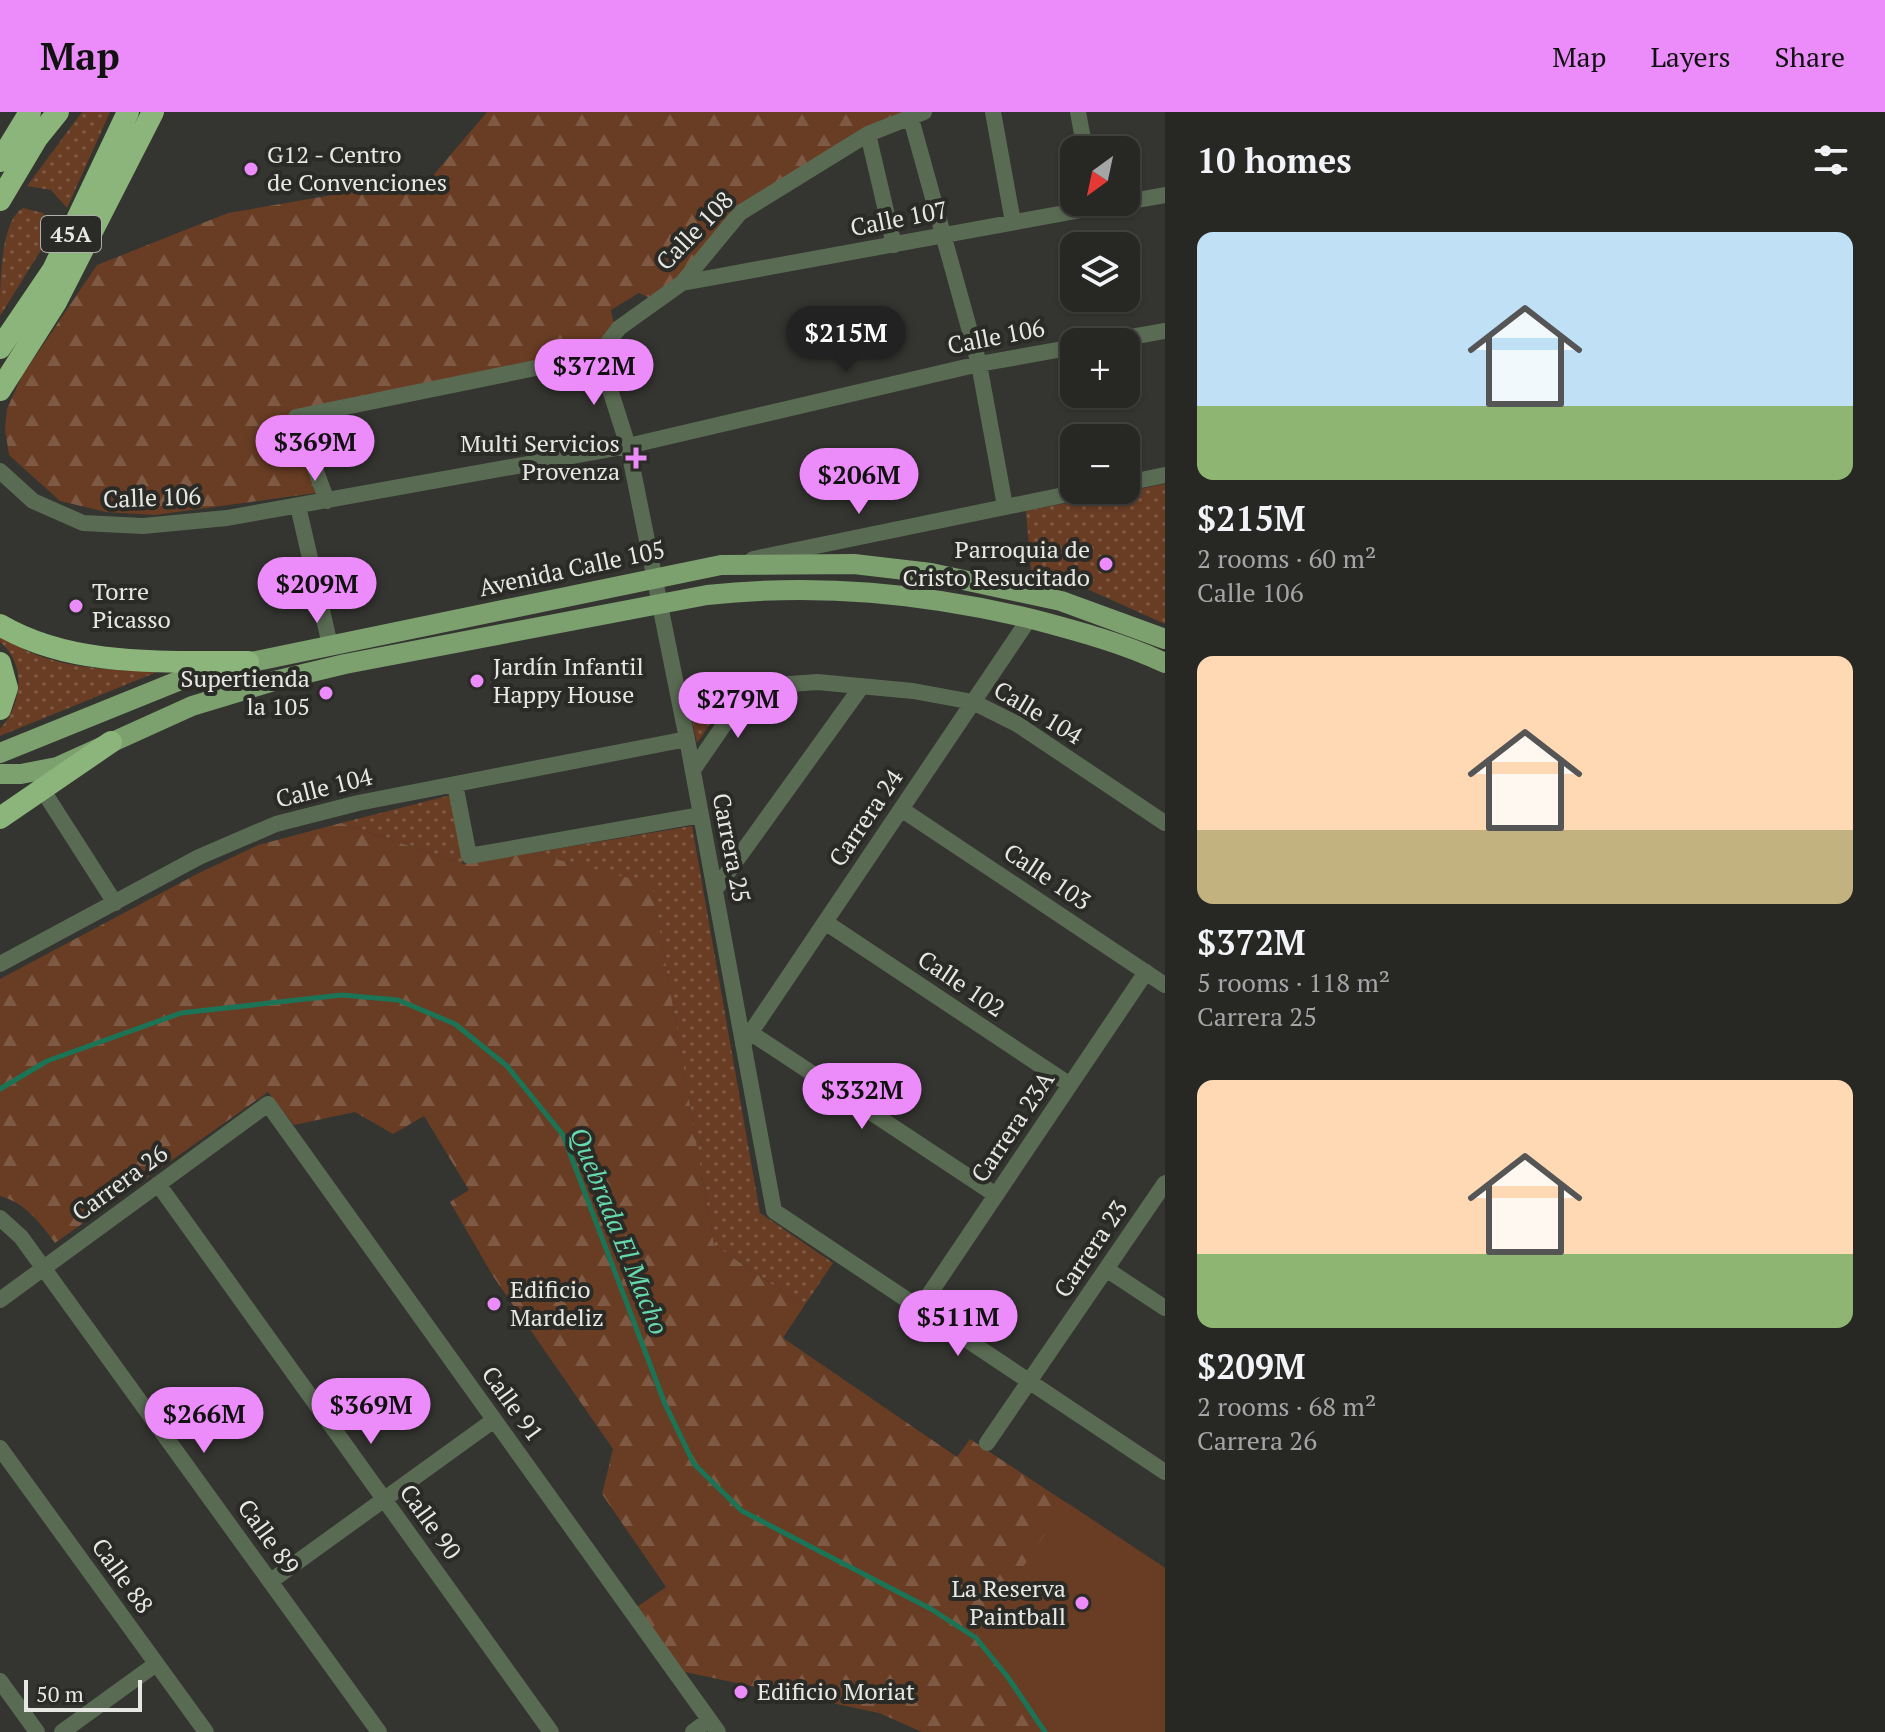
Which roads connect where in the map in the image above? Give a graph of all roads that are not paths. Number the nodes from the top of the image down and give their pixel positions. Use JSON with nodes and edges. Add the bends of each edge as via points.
{"nodes":[{"id":1,"x":30,"y":112,"type":"edge"},
{"id":2,"x":58,"y":112,"type":"edge"},
{"id":3,"x":128,"y":112,"type":"edge"},
{"id":4,"x":153,"y":112,"type":"edge"},
{"id":5,"x":993,"y":112,"type":"edge"},
{"id":6,"x":1078,"y":112,"type":"edge"},
{"id":7,"x":917,"y":114,"type":"edge"},
{"id":8,"x":868,"y":134,"type":"junction"},
{"id":9,"x":1082,"y":136,"type":"edge"},
{"id":10,"x":0,"y":161,"type":"edge"},
{"id":11,"x":1165,"y":195,"type":"edge"},
{"id":12,"x":1140,"y":199,"type":"edge"},
{"id":13,"x":0,"y":200,"type":"edge"},
{"id":14,"x":1060,"y":212,"type":"edge"},
{"id":15,"x":1013,"y":222,"type":"junction"},
{"id":16,"x":943,"y":234,"type":"junction"},
{"id":17,"x":894,"y":245,"type":"junction"},
{"id":18,"x":682,"y":283,"type":"junction"},
{"id":19,"x":1165,"y":331,"type":"edge"},
{"id":20,"x":1140,"y":335,"type":"edge"},
{"id":21,"x":0,"y":348,"type":"edge"},
{"id":22,"x":1060,"y":350,"type":"edge"},
{"id":23,"x":599,"y":355,"type":"junction"},
{"id":24,"x":979,"y":364,"type":"junction"},
{"id":25,"x":0,"y":390,"type":"edge"},
{"id":26,"x":628,"y":446,"type":"junction"},
{"id":27,"x":0,"y":471,"type":"edge"},
{"id":28,"x":1165,"y":475,"type":"edge"},
{"id":29,"x":1140,"y":480,"type":"edge"},
{"id":30,"x":1060,"y":495,"type":"edge"},
{"id":31,"x":327,"y":501,"type":"junction"},
{"id":32,"x":298,"y":506,"type":"junction"},
{"id":33,"x":1005,"y":506,"type":"junction"},
{"id":34,"x":721,"y":565,"type":"junction"},
{"id":35,"x":654,"y":579,"type":"junction"},
{"id":36,"x":660,"y":604,"type":"junction"},
{"id":37,"x":1029,"y":619,"type":"junction"},
{"id":38,"x":0,"y":625,"type":"edge"},
{"id":39,"x":1165,"y":639,"type":"edge"},
{"id":40,"x":330,"y":645,"type":"junction"},
{"id":41,"x":248,"y":662,"type":"junction"},
{"id":42,"x":0,"y":663,"type":"edge"},
{"id":43,"x":1165,"y":663,"type":"edge"},
{"id":44,"x":862,"y":686,"type":"junction"},
{"id":45,"x":750,"y":687,"type":"junction"},
{"id":46,"x":679,"y":699,"type":"junction"},
{"id":47,"x":973,"y":702,"type":"junction"},
{"id":48,"x":0,"y":709,"type":"edge"},
{"id":49,"x":687,"y":739,"type":"junction"},
{"id":50,"x":111,"y":742,"type":"junction"},
{"id":51,"x":0,"y":753,"type":"edge"},
{"id":52,"x":693,"y":770,"type":"junction"},
{"id":53,"x":0,"y":774,"type":"edge"},
{"id":54,"x":455,"y":784,"type":"junction"},
{"id":55,"x":42,"y":789,"type":"junction"},
{"id":56,"x":901,"y":809,"type":"junction"},
{"id":57,"x":701,"y":815,"type":"junction"},
{"id":58,"x":0,"y":818,"type":"edge"},
{"id":59,"x":1165,"y":823,"type":"edge"},
{"id":60,"x":715,"y":890,"type":"junction"},
{"id":61,"x":115,"y":903,"type":"junction"},
{"id":62,"x":825,"y":922,"type":"junction"},
{"id":63,"x":0,"y":964,"type":"edge"},
{"id":64,"x":1146,"y":972,"type":"junction"},
{"id":65,"x":1165,"y":985,"type":"edge"},
{"id":66,"x":747,"y":1038,"type":"junction"},
{"id":67,"x":1070,"y":1085,"type":"junction"},
{"id":68,"x":268,"y":1104,"type":"joint"},
{"id":69,"x":1165,"y":1183,"type":"edge"},
{"id":70,"x":158,"y":1184,"type":"junction"},
{"id":71,"x":996,"y":1195,"type":"junction"},
{"id":72,"x":0,"y":1218,"type":"edge"},
{"id":73,"x":44,"y":1268,"type":"junction"},
{"id":74,"x":1106,"y":1269,"type":"junction"},
{"id":75,"x":0,"y":1300,"type":"edge"},
{"id":76,"x":920,"y":1308,"type":"junction"},
{"id":77,"x":1165,"y":1308,"type":"edge"},
{"id":78,"x":1029,"y":1381,"type":"junction"},
{"id":79,"x":494,"y":1420,"type":"junction"},
{"id":80,"x":987,"y":1443,"type":"dead end"},
{"id":81,"x":0,"y":1448,"type":"edge"},
{"id":82,"x":1165,"y":1472,"type":"edge"},
{"id":83,"x":385,"y":1500,"type":"junction"},
{"id":84,"x":271,"y":1581,"type":"junction"},
{"id":85,"x":156,"y":1664,"type":"junction"},
{"id":86,"x":0,"y":1681,"type":"edge"},
{"id":87,"x":713,"y":1726,"type":"edge"},
{"id":88,"x":37,"y":1732,"type":"edge"},
{"id":89,"x":62,"y":1732,"type":"edge"},
{"id":90,"x":206,"y":1732,"type":"edge"},
{"id":91,"x":379,"y":1732,"type":"edge"},
{"id":92,"x":551,"y":1732,"type":"edge"},
{"id":93,"x":693,"y":1732,"type":"edge"}],
"edges":[{"from":1,"to":10,"type":"highway"},
{"from":2,"to":13,"type":"highway"},
{"from":3,"to":21,"type":"highway","number":"45A","via":[[53,270]]},
{"from":4,"to":25,"type":"highway","via":[[56,302]]},
{"from":5,"to":15,"type":"street"},
{"from":6,"to":9,"type":"street"},
{"from":7,"to":8,"type":"street","name":"Calle 108"},
{"from":7,"to":16,"type":"street"},
{"from":8,"to":17,"type":"street"},
{"from":8,"to":18,"type":"street","name":"Calle 108","via":[[740,213]]},
{"from":11,"to":12,"type":"street","name":"Calle 107"},
{"from":14,"to":15,"type":"street","name":"Calle 107"},
{"from":15,"to":16,"type":"street","name":"Calle 107"},
{"from":16,"to":17,"type":"street","name":"Calle 107"},
{"from":16,"to":24,"type":"street"},
{"from":17,"to":18,"type":"street","name":"Calle 107"},
{"from":18,"to":23,"type":"street","name":"Calle 108","via":[[619,328]]},
{"from":19,"to":20,"type":"street"},
{"from":22,"to":24,"type":"street","name":"Calle 106"},
{"from":23,"to":26,"type":"street","name":"Carrera 25"},
{"from":23,"to":31,"type":"street","via":[[296,417]]},
{"from":24,"to":26,"type":"street","name":"Calle 106"},
{"from":24,"to":33,"type":"street"},
{"from":26,"to":31,"type":"street","name":"Calle 106"},
{"from":26,"to":35,"type":"street","name":"Carrera 25"},
{"from":27,"to":32,"type":"street","name":"Calle 106","via":[[33,501],[83,523],[170,524]]},
{"from":28,"to":29,"type":"street"},
{"from":30,"to":33,"type":"street"},
{"from":31,"to":32,"type":"street","name":"Calle 106"},
{"from":32,"to":40,"type":"street"},
{"from":33,"to":34,"type":"street"},
{"from":34,"to":35,"type":"main road","name":"Avenida Calle 105"},
{"from":34,"to":39,"type":"main road","name":"Avenida Calle 105","via":[[854,564],[931,573],[1061,601]]},
{"from":35,"to":36,"type":"street","name":"Carrera 25"},
{"from":35,"to":40,"type":"main road","name":"Avenida Calle 105"},
{"from":36,"to":37,"type":"main road","name":"Avenida Calle 105","via":[[750,590],[838,588],[937,598]]},
{"from":36,"to":46,"type":"street","name":"Carrera 25"},
{"from":36,"to":50,"type":"main road","name":"Avenida Calle 105","via":[[274,681],[192,706]]},
{"from":37,"to":43,"type":"main road","name":"Avenida Calle 105"},
{"from":37,"to":47,"type":"street","name":"Carrera 24"},
{"from":38,"to":41,"type":"highway","via":[[81,654]]},
{"from":40,"to":41,"type":"main road","name":"Avenida Calle 105"},
{"from":41,"to":51,"type":"main road","name":"Avenida Calle 105","via":[[164,685]]},
{"from":42,"to":48,"type":"highway","via":[[7,681]]},
{"from":44,"to":45,"type":"street","name":"Calle 104","via":[[817,682]]},
{"from":44,"to":47,"type":"street","name":"Calle 104"},
{"from":44,"to":60,"type":"street"},
{"from":45,"to":46,"type":"street","name":"Calle 104"},
{"from":45,"to":52,"type":"street"},
{"from":46,"to":49,"type":"street","name":"Carrera 25"},
{"from":47,"to":56,"type":"street","name":"Carrera 24"},
{"from":47,"to":59,"type":"street","name":"Calle 104","via":[[1017,724]]},
{"from":49,"to":52,"type":"street","name":"Carrera 25"},
{"from":49,"to":54,"type":"street","name":"Calle 104"},
{"from":50,"to":53,"type":"main road","name":"Avenida Calle 105","via":[[57,767]]},
{"from":50,"to":55,"type":"highway"},
{"from":52,"to":57,"type":"street","name":"Carrera 25"},
{"from":54,"to":57,"type":"street","via":[[469,856]]},
{"from":54,"to":61,"type":"street","name":"Calle 104","via":[[256,831]]},
{"from":55,"to":58,"type":"highway"},
{"from":55,"to":61,"type":"street"},
{"from":56,"to":62,"type":"street","name":"Carrera 24"},
{"from":56,"to":64,"type":"street","name":"Calle 103"},
{"from":57,"to":60,"type":"street","name":"Carrera 25"},
{"from":60,"to":66,"type":"street","name":"Carrera 25"},
{"from":61,"to":63,"type":"street","name":"Calle 104"},
{"from":62,"to":66,"type":"street","name":"Carrera 24"},
{"from":62,"to":67,"type":"street","name":"Calle 102"},
{"from":64,"to":65,"type":"street","name":"Calle 103"},
{"from":64,"to":67,"type":"street","name":"Carrera 23A"},
{"from":66,"to":71,"type":"street"},
{"from":66,"to":76,"type":"street","name":"Carrera 25","via":[[774,1211]]},
{"from":67,"to":71,"type":"street","name":"Carrera 23A"},
{"from":68,"to":70,"type":"street","name":"Carrera 26"},
{"from":68,"to":79,"type":"street","name":"Calle 91"},
{"from":69,"to":74,"type":"street","name":"Carrera 23"},
{"from":70,"to":73,"type":"street","name":"Carrera 26"},
{"from":70,"to":83,"type":"street","name":"Calle 90"},
{"from":71,"to":76,"type":"street","name":"Carrera 23A"},
{"from":72,"to":73,"type":"street","name":"Calle 89"},
{"from":73,"to":75,"type":"street","name":"Carrera 26"},
{"from":73,"to":84,"type":"street","name":"Calle 89"},
{"from":74,"to":77,"type":"street"},
{"from":74,"to":78,"type":"street","name":"Carrera 23"},
{"from":76,"to":78,"type":"street"},
{"from":78,"to":80,"type":"street","name":"Carrera 23"},
{"from":78,"to":82,"type":"street"},
{"from":79,"to":83,"type":"street"},
{"from":79,"to":87,"type":"street","name":"Calle 91"},
{"from":81,"to":85,"type":"street","name":"Calle 88"},
{"from":83,"to":84,"type":"street"},
{"from":83,"to":92,"type":"street","name":"Calle 90"},
{"from":84,"to":91,"type":"street","name":"Calle 89"},
{"from":85,"to":89,"type":"street"},
{"from":85,"to":90,"type":"street","name":"Calle 88"},
{"from":86,"to":88,"type":"street"},
{"from":87,"to":93,"type":"street"}]}
